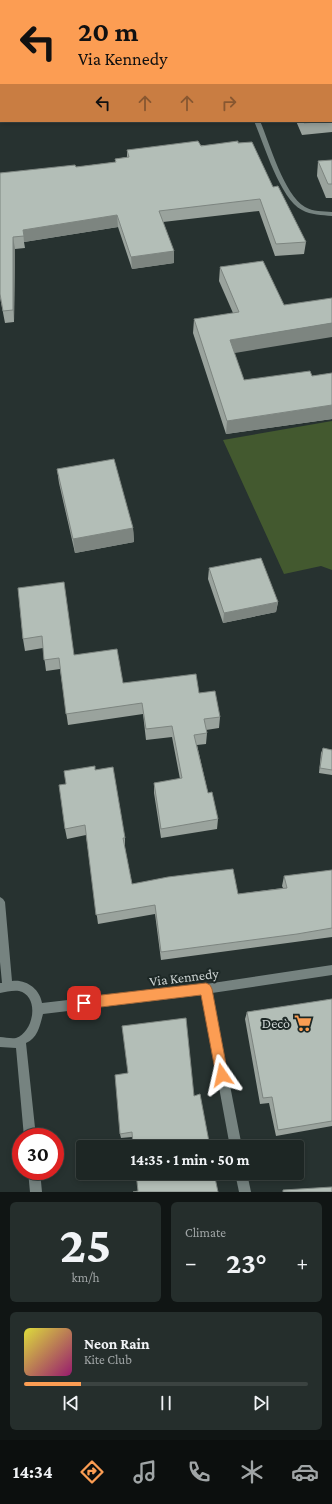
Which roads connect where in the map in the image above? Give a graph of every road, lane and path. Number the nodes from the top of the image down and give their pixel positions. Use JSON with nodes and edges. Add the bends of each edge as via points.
{"nodes":[{"id":1,"x":258,"y":122,"type":"edge"},
{"id":2,"x":332,"y":214,"type":"edge"},
{"id":3,"x":0,"y":902,"type":"edge"},
{"id":4,"x":332,"y":970,"type":"edge"},
{"id":5,"x":4,"y":987,"type":"edge"},
{"id":6,"x":206,"y":989,"type":"junction"},
{"id":7,"x":39,"y":1009,"type":"junction"},
{"id":8,"x":21,"y":1041,"type":"junction"},
{"id":9,"x":0,"y":1042,"type":"edge"},
{"id":10,"x":29,"y":1128,"type":"edge"},
{"id":11,"x":235,"y":1140,"type":"edge"},
{"id":12,"x":35,"y":1180,"type":"edge"},
{"id":13,"x":242,"y":1180,"type":"edge"},
{"id":14,"x":36,"y":1192,"type":"edge"},
{"id":15,"x":245,"y":1192,"type":"edge"}],
"edges":[{"from":1,"to":2,"type":"street","via":[[279,175],[292,199],[305,210]]},
{"from":3,"to":5,"type":"street"},
{"from":4,"to":6,"type":"street","name":"Via Kennedy"},
{"from":5,"to":7,"type":"street","via":[[25,987],[32,993]]},
{"from":6,"to":7,"type":"street","name":"Via Kennedy"},
{"from":6,"to":11,"type":"street"},
{"from":7,"to":8,"type":"street","via":[[35,1028]]},
{"from":8,"to":9,"type":"street","via":[[12,1044]]},
{"from":8,"to":10,"type":"street"},
{"from":12,"to":14,"type":"street"},
{"from":13,"to":15,"type":"street"}]}
